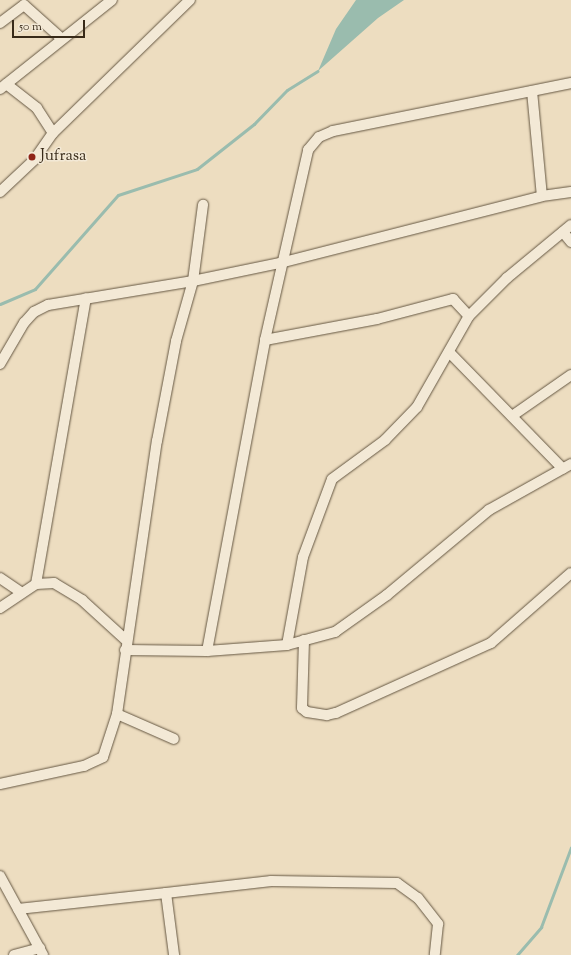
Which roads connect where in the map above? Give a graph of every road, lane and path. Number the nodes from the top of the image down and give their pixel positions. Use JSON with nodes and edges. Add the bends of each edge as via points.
{"nodes":[{"id":1,"x":112,"y":0,"type":"edge"},
{"id":2,"x":190,"y":0,"type":"edge"},
{"id":3,"x":23,"y":2,"type":"edge"},
{"id":4,"x":0,"y":23,"type":"edge"},
{"id":5,"x":62,"y":39,"type":"junction"},
{"id":6,"x":571,"y":83,"type":"edge"},
{"id":7,"x":3,"y":86,"type":"edge"},
{"id":8,"x":532,"y":91,"type":"junction"},
{"id":9,"x":53,"y":133,"type":"junction"},
{"id":10,"x":0,"y":192,"type":"edge"},
{"id":11,"x":571,"y":192,"type":"edge"},
{"id":12,"x":542,"y":196,"type":"junction"},
{"id":13,"x":203,"y":205,"type":"dead end"},
{"id":14,"x":571,"y":225,"type":"edge"},
{"id":15,"x":563,"y":232,"type":"junction"},
{"id":16,"x":571,"y":242,"type":"edge"},
{"id":17,"x":280,"y":263,"type":"junction"},
{"id":18,"x":193,"y":281,"type":"junction"},
{"id":19,"x":86,"y":298,"type":"junction"},
{"id":20,"x":469,"y":316,"type":"junction"},
{"id":21,"x":265,"y":340,"type":"junction"},
{"id":22,"x":449,"y":352,"type":"junction"},
{"id":23,"x":0,"y":364,"type":"edge"},
{"id":24,"x":571,"y":375,"type":"edge"},
{"id":25,"x":512,"y":416,"type":"junction"},
{"id":26,"x":567,"y":467,"type":"edge"},
{"id":27,"x":571,"y":573,"type":"edge"},
{"id":28,"x":0,"y":578,"type":"edge"},
{"id":29,"x":36,"y":584,"type":"junction"},
{"id":30,"x":21,"y":592,"type":"junction"},
{"id":31,"x":0,"y":608,"type":"edge"},
{"id":32,"x":126,"y":640,"type":"junction"},
{"id":33,"x":304,"y":640,"type":"junction"},
{"id":34,"x":288,"y":645,"type":"junction"},
{"id":35,"x":125,"y":650,"type":"junction"},
{"id":36,"x":207,"y":651,"type":"junction"},
{"id":37,"x":117,"y":714,"type":"junction"},
{"id":38,"x":174,"y":739,"type":"dead end"},
{"id":39,"x":0,"y":784,"type":"edge"},
{"id":40,"x":0,"y":876,"type":"edge"},
{"id":41,"x":166,"y":893,"type":"junction"},
{"id":42,"x":18,"y":909,"type":"junction"},
{"id":43,"x":41,"y":952,"type":"edge"},
{"id":44,"x":14,"y":955,"type":"edge"},
{"id":45,"x":174,"y":955,"type":"edge"},
{"id":46,"x":435,"y":955,"type":"edge"}],
"edges":[{"from":1,"to":5,"type":"street"},
{"from":2,"to":9,"type":"street"},
{"from":3,"to":4,"type":"street"},
{"from":3,"to":5,"type":"street"},
{"from":5,"to":7,"type":"street"},
{"from":6,"to":8,"type":"street"},
{"from":7,"to":9,"type":"street","via":[[37,108]]},
{"from":8,"to":12,"type":"street"},
{"from":8,"to":17,"type":"street","via":[[333,131],[319,137],[308,150]]},
{"from":9,"to":10,"type":"street","via":[[34,160]]},
{"from":11,"to":12,"type":"street"},
{"from":12,"to":17,"type":"street"},
{"from":13,"to":18,"type":"street"},
{"from":14,"to":15,"type":"street"},
{"from":15,"to":16,"type":"street"},
{"from":15,"to":20,"type":"street","via":[[507,278]]},
{"from":17,"to":18,"type":"street"},
{"from":17,"to":21,"type":"street"},
{"from":18,"to":19,"type":"street"},
{"from":18,"to":32,"type":"street","via":[[176,342]]},
{"from":19,"to":23,"type":"street","via":[[48,305],[34,312],[24,323]]},
{"from":19,"to":29,"type":"street"},
{"from":20,"to":21,"type":"street","via":[[453,299],[377,318]]},
{"from":20,"to":22,"type":"street"},
{"from":21,"to":36,"type":"street"},
{"from":22,"to":25,"type":"street"},
{"from":22,"to":34,"type":"street","via":[[417,407],[385,440],[332,478],[303,557]]},
{"from":24,"to":25,"type":"street"},
{"from":25,"to":26,"type":"street"},
{"from":26,"to":33,"type":"street","via":[[489,510],[387,595],[335,632]]},
{"from":27,"to":33,"type":"street","via":[[491,643],[336,713],[327,715],[307,712],[302,708]]},
{"from":28,"to":30,"type":"street"},
{"from":29,"to":30,"type":"street"},
{"from":29,"to":32,"type":"street","via":[[54,583],[82,600]]},
{"from":30,"to":31,"type":"street"},
{"from":32,"to":35,"type":"street"},
{"from":33,"to":34,"type":"street"},
{"from":34,"to":36,"type":"street"},
{"from":35,"to":36,"type":"street"},
{"from":35,"to":37,"type":"street"},
{"from":37,"to":38,"type":"street"},
{"from":37,"to":39,"type":"street","via":[[103,757],[84,766]]},
{"from":40,"to":42,"type":"street"},
{"from":41,"to":42,"type":"street"},
{"from":41,"to":45,"type":"street"},
{"from":41,"to":46,"type":"street","via":[[271,881],[397,883],[418,898],[438,924]]},
{"from":42,"to":43,"type":"street"},
{"from":43,"to":44,"type":"street"}]}
